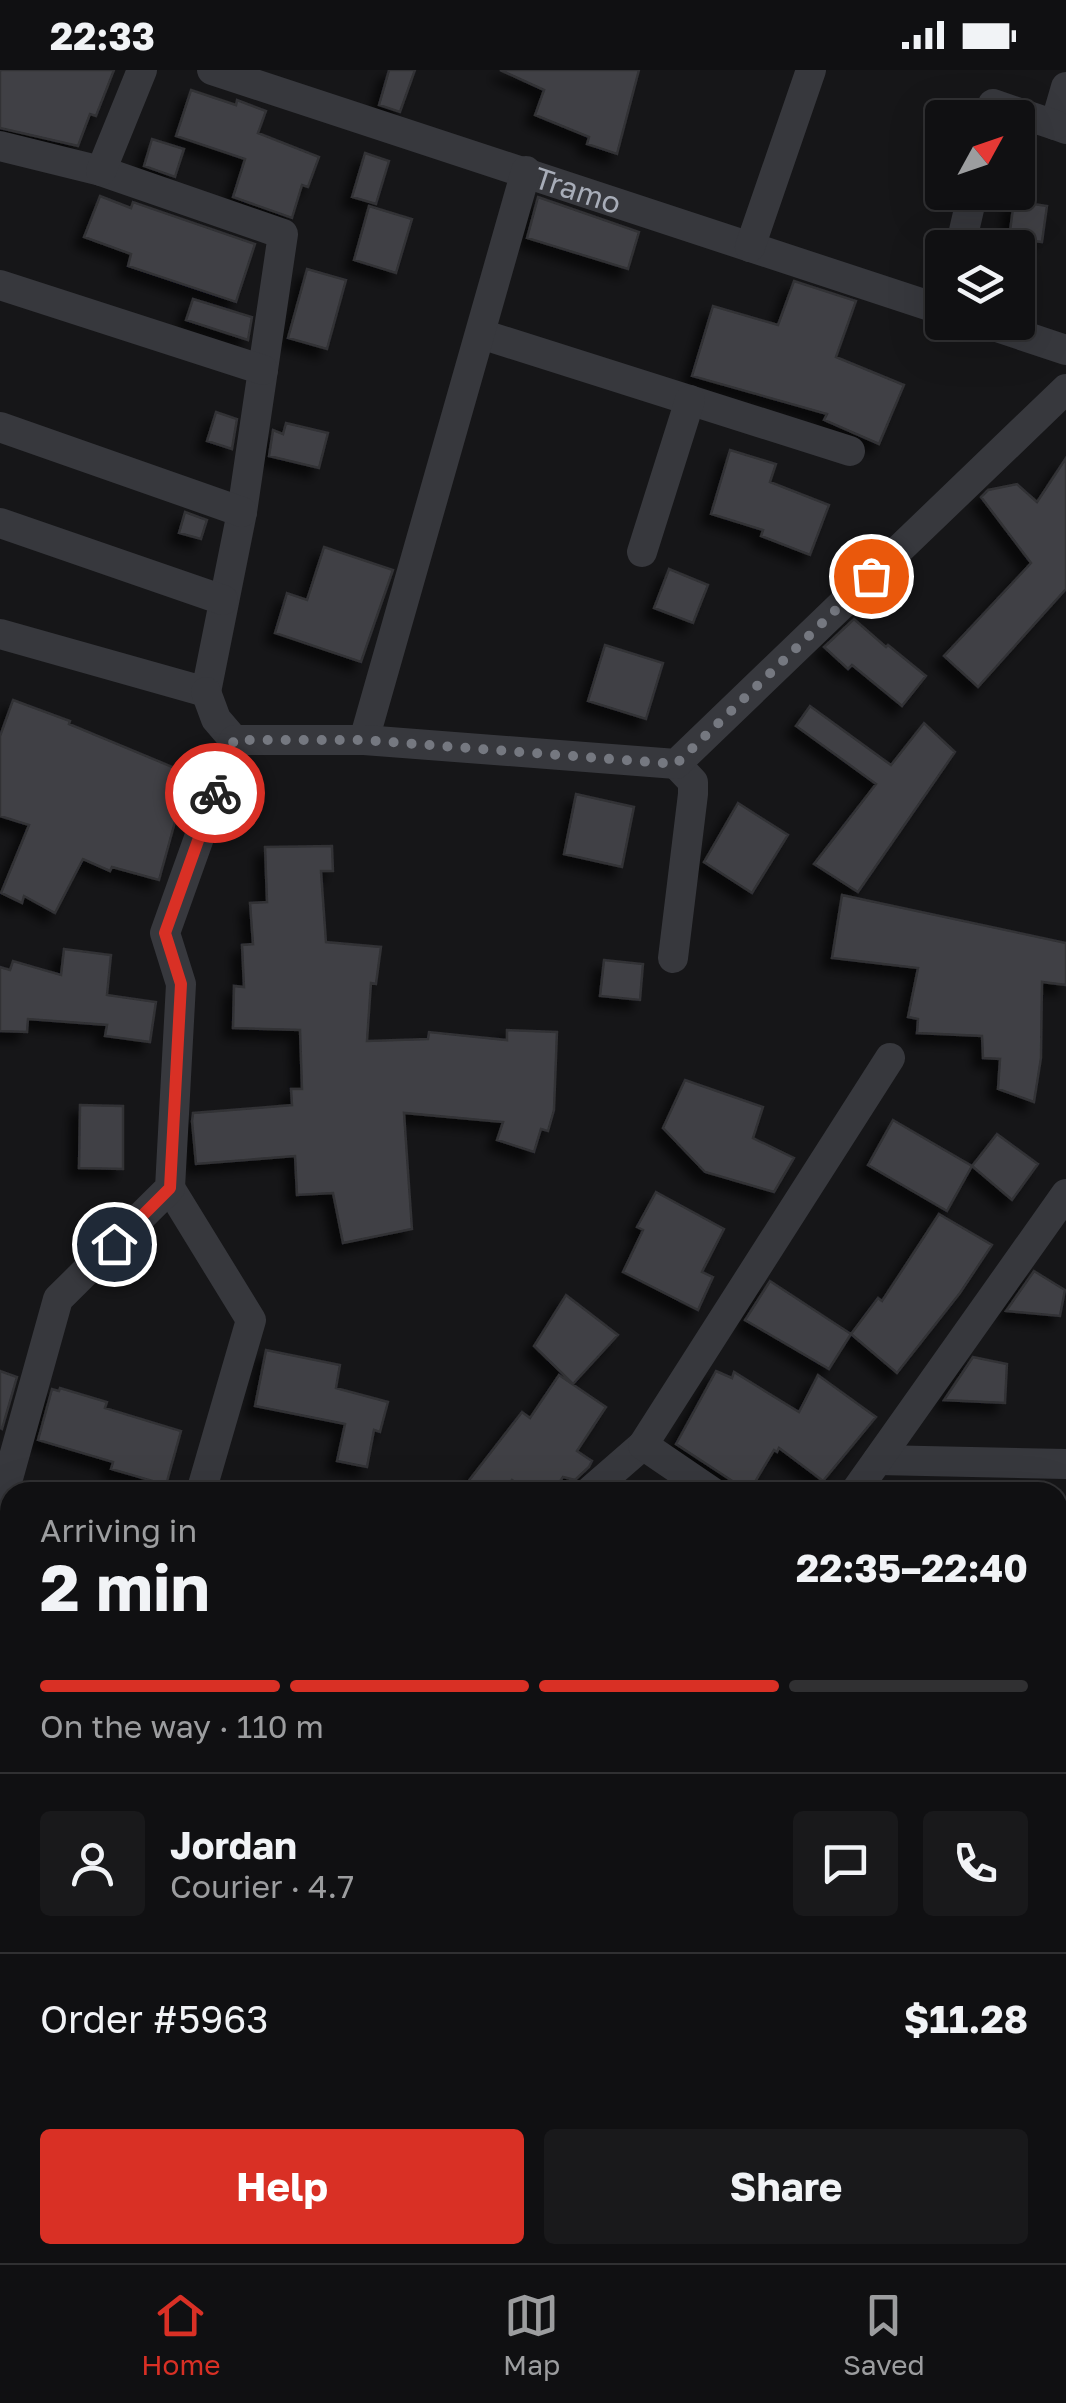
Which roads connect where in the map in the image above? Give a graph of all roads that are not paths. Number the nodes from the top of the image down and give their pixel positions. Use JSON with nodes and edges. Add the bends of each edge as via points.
{"nodes":[{"id":1,"x":142,"y":70,"type":"edge"},
{"id":2,"x":212,"y":70,"type":"edge"},
{"id":3,"x":811,"y":70,"type":"edge"},
{"id":4,"x":1066,"y":87,"type":"edge"},
{"id":5,"x":1035,"y":118,"type":"edge"},
{"id":6,"x":1060,"y":127,"type":"edge"},
{"id":7,"x":0,"y":146,"type":"edge"},
{"id":8,"x":101,"y":171,"type":"junction"},
{"id":9,"x":526,"y":171,"type":"junction"},
{"id":10,"x":750,"y":247,"type":"junction"},
{"id":11,"x":0,"y":285,"type":"edge"},
{"id":12,"x":925,"y":304,"type":"edge"},
{"id":13,"x":480,"y":334,"type":"junction"},
{"id":14,"x":1035,"y":340,"type":"edge"},
{"id":15,"x":1066,"y":350,"type":"edge"},
{"id":16,"x":263,"y":370,"type":"junction"},
{"id":17,"x":1066,"y":388,"type":"edge"},
{"id":18,"x":690,"y":400,"type":"junction"},
{"id":19,"x":0,"y":427,"type":"edge"},
{"id":20,"x":850,"y":450,"type":"dead end"},
{"id":21,"x":242,"y":512,"type":"junction"},
{"id":22,"x":0,"y":524,"type":"edge"},
{"id":23,"x":642,"y":552,"type":"dead end"},
{"id":24,"x":223,"y":600,"type":"junction"},
{"id":25,"x":0,"y":634,"type":"edge"},
{"id":26,"x":206,"y":692,"type":"junction"},
{"id":27,"x":234,"y":740,"type":"junction"},
{"id":28,"x":364,"y":740,"type":"junction"},
{"id":29,"x":676,"y":764,"type":"junction"},
{"id":30,"x":673,"y":958,"type":"dead end"},
{"id":31,"x":890,"y":1058,"type":"dead end"},
{"id":32,"x":170,"y":1188,"type":"junction"},
{"id":33,"x":1066,"y":1194,"type":"edge"},
{"id":34,"x":1053,"y":1232,"type":"edge"},
{"id":35,"x":643,"y":1446,"type":"junction"},
{"id":36,"x":878,"y":1460,"type":"junction"},
{"id":37,"x":1066,"y":1464,"type":"edge"},
{"id":38,"x":7,"y":1482,"type":"edge"},
{"id":39,"x":204,"y":1482,"type":"edge"},
{"id":40,"x":601,"y":1482,"type":"edge"},
{"id":41,"x":697,"y":1482,"type":"edge"},
{"id":42,"x":863,"y":1482,"type":"edge"}],
"edges":[{"from":1,"to":8,"type":"street"},
{"from":2,"to":9,"type":"street","name":"Tramo"},
{"from":3,"to":10,"type":"street"},
{"from":4,"to":6,"type":"street"},
{"from":5,"to":6,"type":"street"},
{"from":7,"to":8,"type":"street"},
{"from":8,"to":16,"type":"street","via":[[283,234]]},
{"from":9,"to":10,"type":"street","name":"Tramo"},
{"from":9,"to":13,"type":"street"},
{"from":10,"to":12,"type":"street","name":"Tramo"},
{"from":11,"to":16,"type":"street"},
{"from":13,"to":18,"type":"street"},
{"from":13,"to":28,"type":"street"},
{"from":14,"to":15,"type":"street"},
{"from":16,"to":21,"type":"street"},
{"from":17,"to":29,"type":"street"},
{"from":18,"to":20,"type":"street"},
{"from":18,"to":23,"type":"street"},
{"from":19,"to":21,"type":"street"},
{"from":21,"to":24,"type":"street"},
{"from":22,"to":24,"type":"street"},
{"from":24,"to":26,"type":"street"},
{"from":25,"to":26,"type":"street"},
{"from":26,"to":27,"type":"street"},
{"from":27,"to":28,"type":"street"},
{"from":27,"to":32,"type":"street","via":[[165,933],[181,984]]},
{"from":28,"to":29,"type":"street"},
{"from":29,"to":30,"type":"street","via":[[693,782],[694,794]]},
{"from":31,"to":35,"type":"street"},
{"from":32,"to":38,"type":"street","via":[[58,1299]]},
{"from":32,"to":39,"type":"street","via":[[251,1320]]},
{"from":33,"to":34,"type":"street"},
{"from":34,"to":36,"type":"street"},
{"from":35,"to":40,"type":"street"},
{"from":35,"to":41,"type":"street"},
{"from":36,"to":37,"type":"street"},
{"from":36,"to":42,"type":"street"}]}
